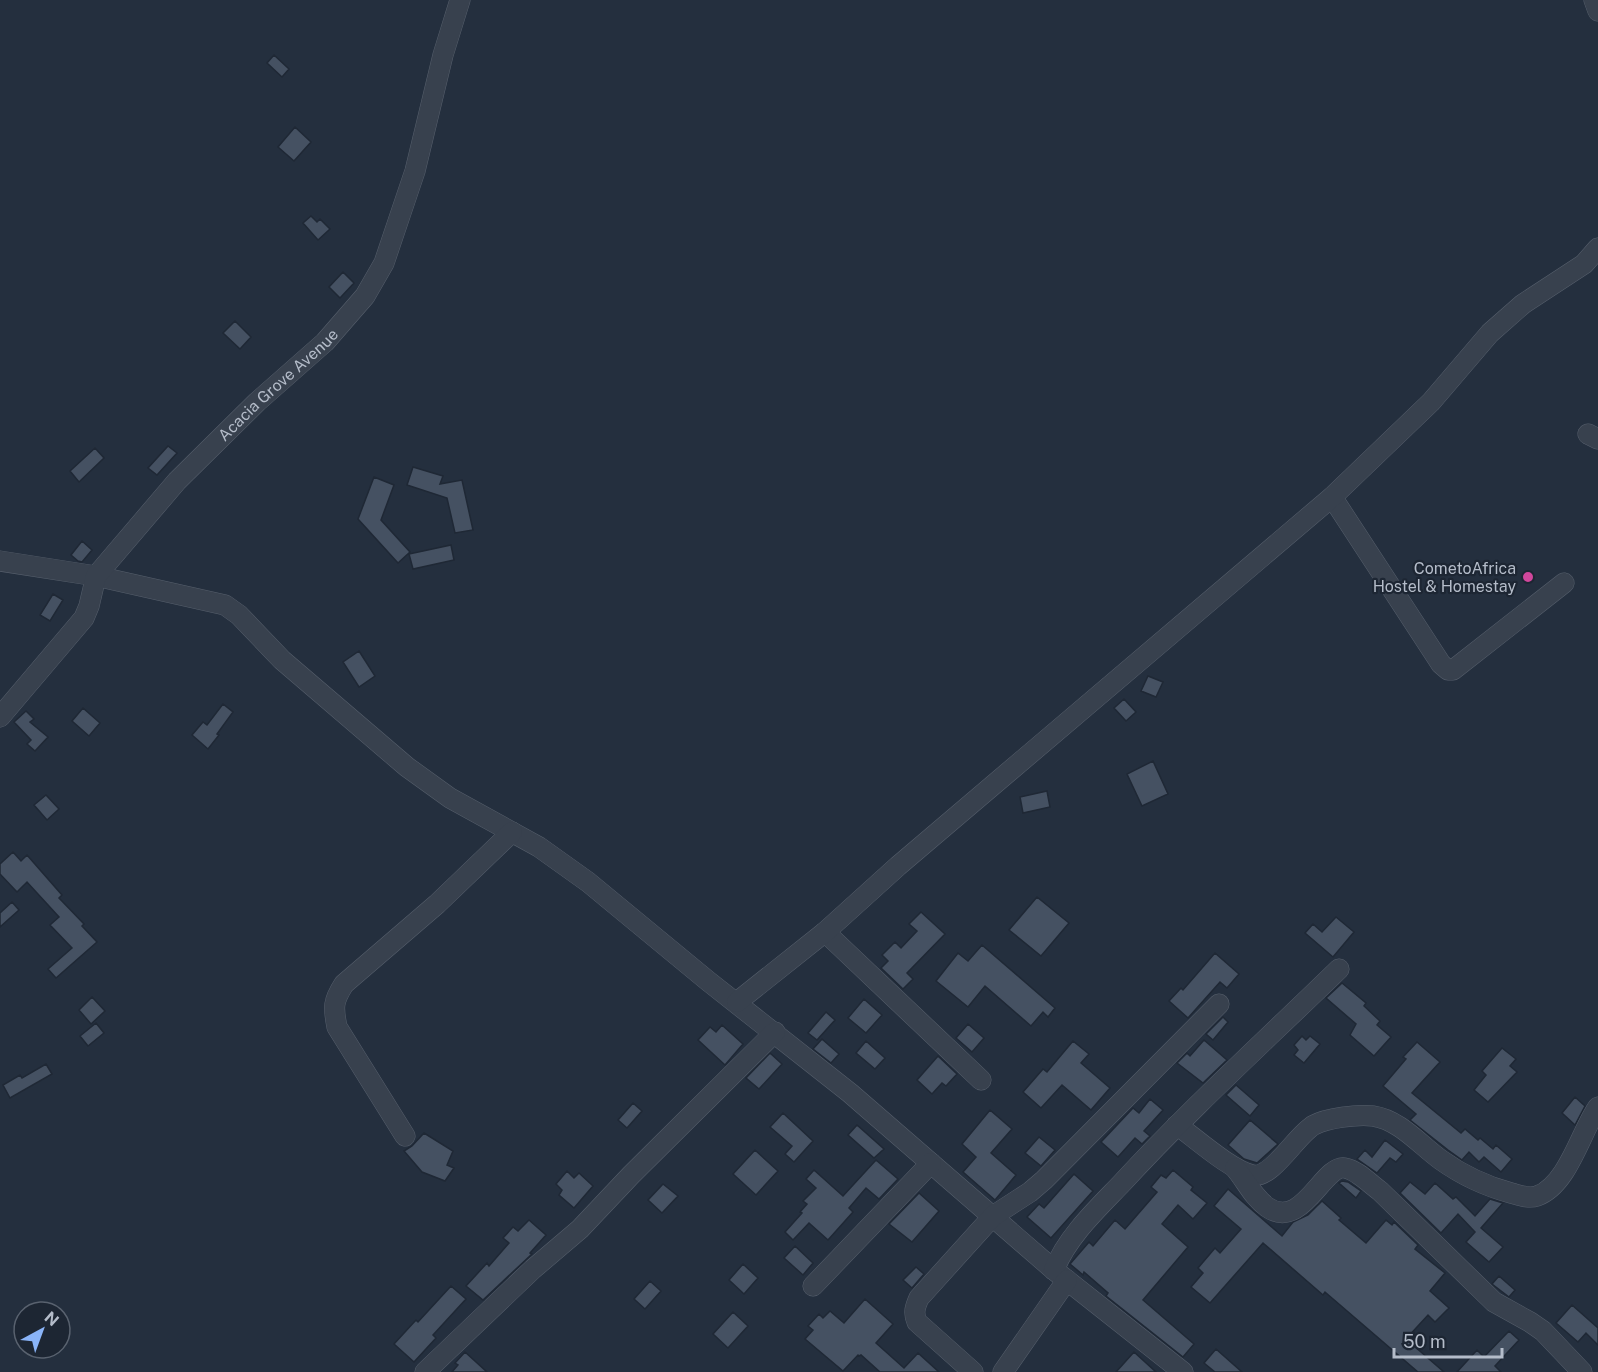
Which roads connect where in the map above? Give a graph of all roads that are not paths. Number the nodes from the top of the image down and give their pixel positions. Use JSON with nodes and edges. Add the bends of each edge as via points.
{"nodes":[{"id":1,"x":460,"y":0,"type":"edge"},
{"id":2,"x":1594,"y":0,"type":"edge"},
{"id":3,"x":1598,"y":11,"type":"edge"},
{"id":4,"x":1598,"y":248,"type":"edge"},
{"id":5,"x":1332,"y":497,"type":"junction"},
{"id":6,"x":0,"y":561,"type":"edge"},
{"id":7,"x":96,"y":576,"type":"junction"},
{"id":8,"x":1564,"y":583,"type":"dead end"},
{"id":9,"x":0,"y":717,"type":"edge"},
{"id":10,"x":512,"y":832,"type":"junction"},
{"id":11,"x":825,"y":932,"type":"junction"},
{"id":12,"x":1339,"y":969,"type":"dead end"},
{"id":13,"x":737,"y":1002,"type":"junction"},
{"id":14,"x":1219,"y":1004,"type":"dead end"},
{"id":15,"x":775,"y":1032,"type":"junction"},
{"id":16,"x":981,"y":1080,"type":"dead end"},
{"id":17,"x":1598,"y":1107,"type":"edge"},
{"id":18,"x":1177,"y":1125,"type":"junction"},
{"id":19,"x":405,"y":1136,"type":"dead end"},
{"id":20,"x":931,"y":1163,"type":"junction"},
{"id":21,"x":1234,"y":1167,"type":"junction"},
{"id":22,"x":993,"y":1216,"type":"junction"},
{"id":23,"x":1061,"y":1275,"type":"junction"},
{"id":24,"x":813,"y":1287,"type":"dead end"},
{"id":25,"x":425,"y":1372,"type":"edge"},
{"id":26,"x":973,"y":1372,"type":"edge"},
{"id":27,"x":1003,"y":1372,"type":"edge"},
{"id":28,"x":1183,"y":1372,"type":"edge"},
{"id":29,"x":1582,"y":1372,"type":"edge"}],
"edges":[{"from":1,"to":7,"type":"street","name":"Acacia Grove Avenue","via":[[415,171],[384,263],[365,296],[325,342],[177,481]]},
{"from":2,"to":3,"type":"street"},
{"from":4,"to":5,"type":"street","via":[[1584,264],[1523,304],[1490,333],[1431,402]]},
{"from":5,"to":8,"type":"street","via":[[1448,670],[1454,670]]},
{"from":5,"to":11,"type":"street"},
{"from":6,"to":7,"type":"street"},
{"from":7,"to":9,"type":"street","name":"Acacia Grove Avenue","via":[[84,618]]},
{"from":7,"to":10,"type":"street","via":[[225,605],[282,660],[407,767],[450,798]]},
{"from":10,"to":13,"type":"street","via":[[588,882]]},
{"from":10,"to":19,"type":"street","via":[[437,904],[344,984],[334,999],[337,1027]]},
{"from":11,"to":13,"type":"street"},
{"from":11,"to":16,"type":"street"},
{"from":12,"to":18,"type":"street"},
{"from":13,"to":15,"type":"street"},
{"from":14,"to":22,"type":"street","via":[[1044,1180]]},
{"from":15,"to":20,"type":"street"},
{"from":15,"to":25,"type":"street","via":[[580,1229]]},
{"from":17,"to":21,"type":"street","via":[[1571,1161],[1548,1190],[1537,1196],[1526,1197],[1481,1184],[1441,1160],[1401,1128],[1373,1116],[1322,1121],[1312,1126],[1265,1173],[1251,1175]]},
{"from":18,"to":21,"type":"street"},
{"from":18,"to":23,"type":"street","via":[[1080,1230],[1058,1260]]},
{"from":20,"to":22,"type":"street"},
{"from":20,"to":24,"type":"street"},
{"from":21,"to":29,"type":"street","via":[[1258,1200],[1280,1213],[1304,1203],[1334,1170],[1353,1172],[1380,1191],[1494,1302],[1543,1331]]},
{"from":22,"to":23,"type":"street"},
{"from":22,"to":26,"type":"street","via":[[919,1298],[915,1308],[917,1322]]},
{"from":23,"to":27,"type":"street"},
{"from":23,"to":28,"type":"street"}]}
